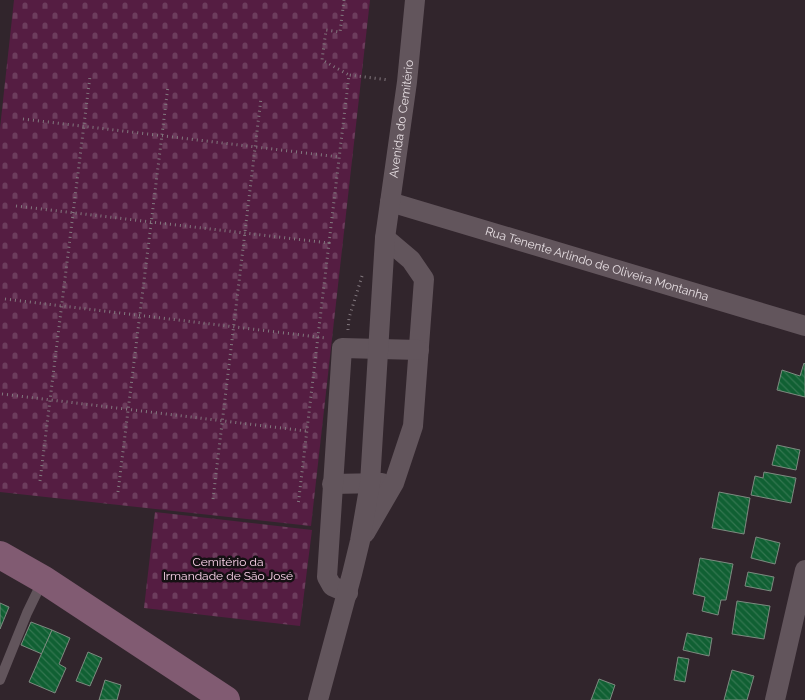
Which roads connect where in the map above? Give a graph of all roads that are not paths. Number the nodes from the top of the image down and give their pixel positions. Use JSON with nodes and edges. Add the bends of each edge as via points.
{"nodes":[{"id":1,"x":416,"y":0,"type":"edge"},
{"id":2,"x":390,"y":202,"type":"junction"},
{"id":3,"x":385,"y":238,"type":"junction"},
{"id":4,"x":805,"y":326,"type":"edge"},
{"id":5,"x":378,"y":349,"type":"junction"},
{"id":6,"x":419,"y":350,"type":"junction"},
{"id":7,"x":370,"y":483,"type":"junction"},
{"id":8,"x":394,"y":483,"type":"junction"},
{"id":9,"x":332,"y":484,"type":"junction"},
{"id":10,"x":360,"y":541,"type":"junction"},
{"id":11,"x":0,"y":555,"type":"edge"},
{"id":12,"x":805,"y":570,"type":"edge"},
{"id":13,"x":44,"y":580,"type":"junction"},
{"id":14,"x":348,"y":593,"type":"junction"},
{"id":15,"x":0,"y":680,"type":"edge"},
{"id":16,"x":226,"y":700,"type":"edge"},
{"id":17,"x":318,"y":700,"type":"edge"},
{"id":18,"x":775,"y":700,"type":"edge"}],
"edges":[{"from":1,"to":2,"type":"street","name":"Avenida do Cemitério"},
{"from":2,"to":3,"type":"street","name":"Avenida do Cemitério"},
{"from":2,"to":4,"type":"street","name":"Rua Tenente Arlindo de Oliveira Montanha"},
{"from":3,"to":5,"type":"street","name":"Avenida do Cemitério"},
{"from":3,"to":6,"type":"street","name":"Avenida do Cemitério","via":[[411,260],[424,279]]},
{"from":5,"to":6,"type":"street"},
{"from":5,"to":7,"type":"street","name":"Avenida do Cemitério"},
{"from":5,"to":9,"type":"street","via":[[345,340]]},
{"from":6,"to":8,"type":"street","name":"Avenida do Cemitério","via":[[413,426]]},
{"from":7,"to":8,"type":"street"},
{"from":7,"to":9,"type":"street"},
{"from":7,"to":10,"type":"street","name":"Avenida do Cemitério"},
{"from":8,"to":10,"type":"street","name":"Avenida do Cemitério"},
{"from":9,"to":14,"type":"street","via":[[327,577],[332,586]]},
{"from":10,"to":14,"type":"street","name":"Avenida do Cemitério"},
{"from":11,"to":13,"type":"main road"},
{"from":12,"to":18,"type":"street"},
{"from":13,"to":15,"type":"lane","via":[[26,613]]},
{"from":13,"to":16,"type":"main road"},
{"from":14,"to":17,"type":"street","name":"Avenida do Cemitério"}]}
